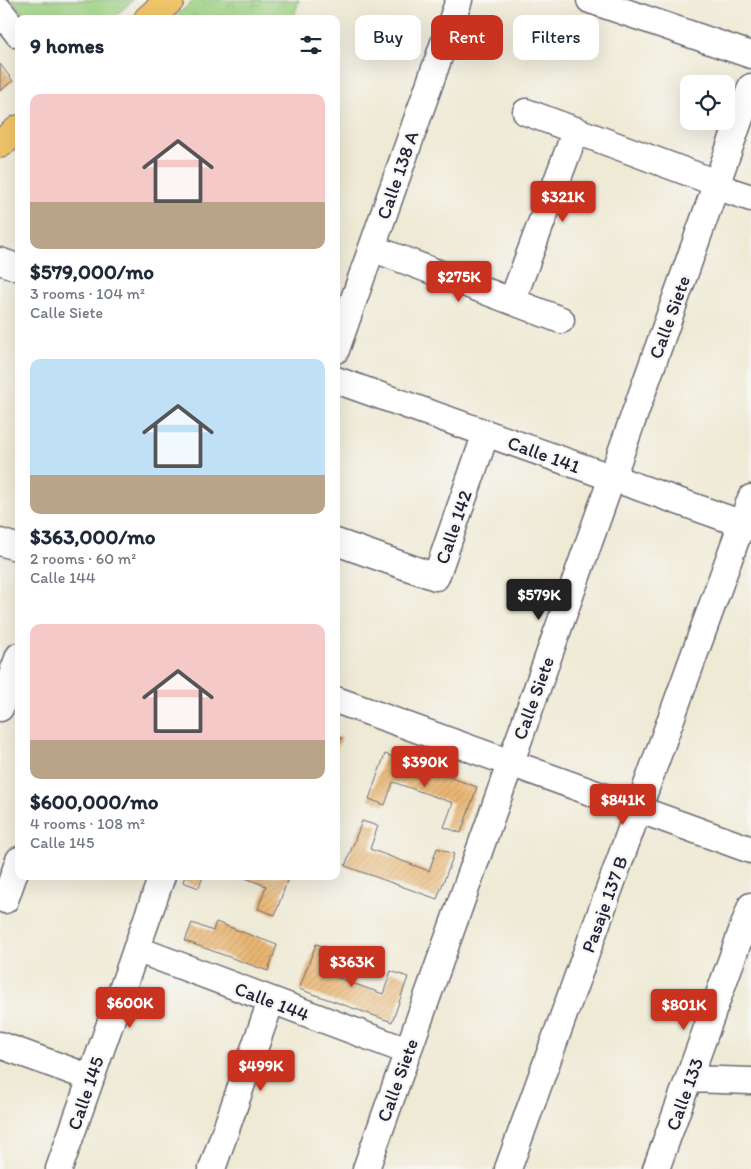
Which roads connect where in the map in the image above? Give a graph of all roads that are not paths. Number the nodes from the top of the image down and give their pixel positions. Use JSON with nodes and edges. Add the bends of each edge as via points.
{"nodes":[{"id":1,"x":170,"y":0,"type":"edge"},
{"id":2,"x":459,"y":0,"type":"edge"},
{"id":3,"x":590,"y":0,"type":"edge"},
{"id":4,"x":0,"y":11,"type":"edge"},
{"id":5,"x":153,"y":15,"type":"edge"},
{"id":6,"x":15,"y":30,"type":"edge"},
{"id":7,"x":751,"y":55,"type":"edge"},
{"id":8,"x":751,"y":87,"type":"edge"},
{"id":9,"x":526,"y":112,"type":"dead end"},
{"id":10,"x":576,"y":130,"type":"junction"},
{"id":11,"x":15,"y":131,"type":"edge"},
{"id":12,"x":0,"y":144,"type":"edge"},
{"id":13,"x":716,"y":184,"type":"junction"},
{"id":14,"x":751,"y":198,"type":"edge"},
{"id":15,"x":372,"y":248,"type":"junction"},
{"id":16,"x":0,"y":261,"type":"edge"},
{"id":17,"x":15,"y":267,"type":"edge"},
{"id":18,"x":512,"y":301,"type":"junction"},
{"id":19,"x":561,"y":320,"type":"dead end"},
{"id":20,"x":340,"y":339,"type":"edge"},
{"id":21,"x":340,"y":381,"type":"edge"},
{"id":22,"x":486,"y":433,"type":"junction"},
{"id":23,"x":612,"y":478,"type":"junction"},
{"id":24,"x":751,"y":498,"type":"edge"},
{"id":25,"x":746,"y":526,"type":"edge"},
{"id":26,"x":0,"y":542,"type":"edge"},
{"id":27,"x":340,"y":543,"type":"edge"},
{"id":28,"x":15,"y":547,"type":"edge"},
{"id":29,"x":15,"y":667,"type":"edge"},
{"id":30,"x":340,"y":701,"type":"edge"},
{"id":31,"x":0,"y":708,"type":"edge"},
{"id":32,"x":0,"y":712,"type":"edge"},
{"id":33,"x":15,"y":718,"type":"edge"},
{"id":34,"x":510,"y":763,"type":"junction"},
{"id":35,"x":639,"y":810,"type":"junction"},
{"id":36,"x":751,"y":850,"type":"edge"},
{"id":37,"x":161,"y":880,"type":"edge"},
{"id":38,"x":751,"y":906,"type":"edge"},
{"id":39,"x":136,"y":949,"type":"junction"},
{"id":40,"x":271,"y":1001,"type":"junction"},
{"id":41,"x":0,"y":1046,"type":"edge"},
{"id":42,"x":408,"y":1051,"type":"junction"},
{"id":43,"x":91,"y":1078,"type":"junction"},
{"id":44,"x":689,"y":1079,"type":"junction"},
{"id":45,"x":751,"y":1081,"type":"edge"},
{"id":46,"x":59,"y":1169,"type":"edge"},
{"id":47,"x":212,"y":1169,"type":"edge"},
{"id":48,"x":366,"y":1169,"type":"edge"},
{"id":49,"x":508,"y":1169,"type":"edge"},
{"id":50,"x":656,"y":1169,"type":"edge"}],
"edges":[{"from":1,"to":5,"type":"main road"},
{"from":2,"to":15,"type":"street","name":"Calle 138 A"},
{"from":3,"to":7,"type":"street"},
{"from":4,"to":6,"type":"street"},
{"from":8,"to":13,"type":"street","name":"Calle Siete"},
{"from":9,"to":10,"type":"street"},
{"from":10,"to":13,"type":"street"},
{"from":10,"to":18,"type":"street"},
{"from":11,"to":12,"type":"main road"},
{"from":13,"to":14,"type":"street"},
{"from":13,"to":23,"type":"street","name":"Calle Siete"},
{"from":15,"to":18,"type":"street"},
{"from":15,"to":20,"type":"street","name":"Calle 138 A"},
{"from":16,"to":17,"type":"street"},
{"from":18,"to":19,"type":"street"},
{"from":21,"to":22,"type":"street","name":"Calle 141"},
{"from":22,"to":23,"type":"street","name":"Calle 141"},
{"from":22,"to":27,"type":"street","name":"Calle 142","via":[[436,578]]},
{"from":23,"to":25,"type":"street","name":"Calle 141"},
{"from":23,"to":34,"type":"street","name":"Calle Siete"},
{"from":24,"to":25,"type":"street","name":"Pasaje 137 B"},
{"from":25,"to":35,"type":"street","name":"Pasaje 137 B"},
{"from":26,"to":28,"type":"street"},
{"from":29,"to":31,"type":"street"},
{"from":30,"to":34,"type":"street"},
{"from":32,"to":33,"type":"street"},
{"from":34,"to":35,"type":"street"},
{"from":34,"to":42,"type":"street","name":"Calle Siete"},
{"from":35,"to":36,"type":"street"},
{"from":35,"to":49,"type":"street","name":"Pasaje 137 B"},
{"from":37,"to":39,"type":"street","name":"Calle 145"},
{"from":38,"to":44,"type":"street","name":"Calle 133"},
{"from":39,"to":40,"type":"street","name":"Calle 144"},
{"from":39,"to":43,"type":"street","name":"Calle 145"},
{"from":40,"to":42,"type":"street","name":"Calle 144"},
{"from":40,"to":47,"type":"street"},
{"from":41,"to":43,"type":"street"},
{"from":42,"to":48,"type":"street","name":"Calle Siete"},
{"from":43,"to":46,"type":"street","name":"Calle 145"},
{"from":44,"to":45,"type":"street"},
{"from":44,"to":50,"type":"street","name":"Calle 133"}]}
